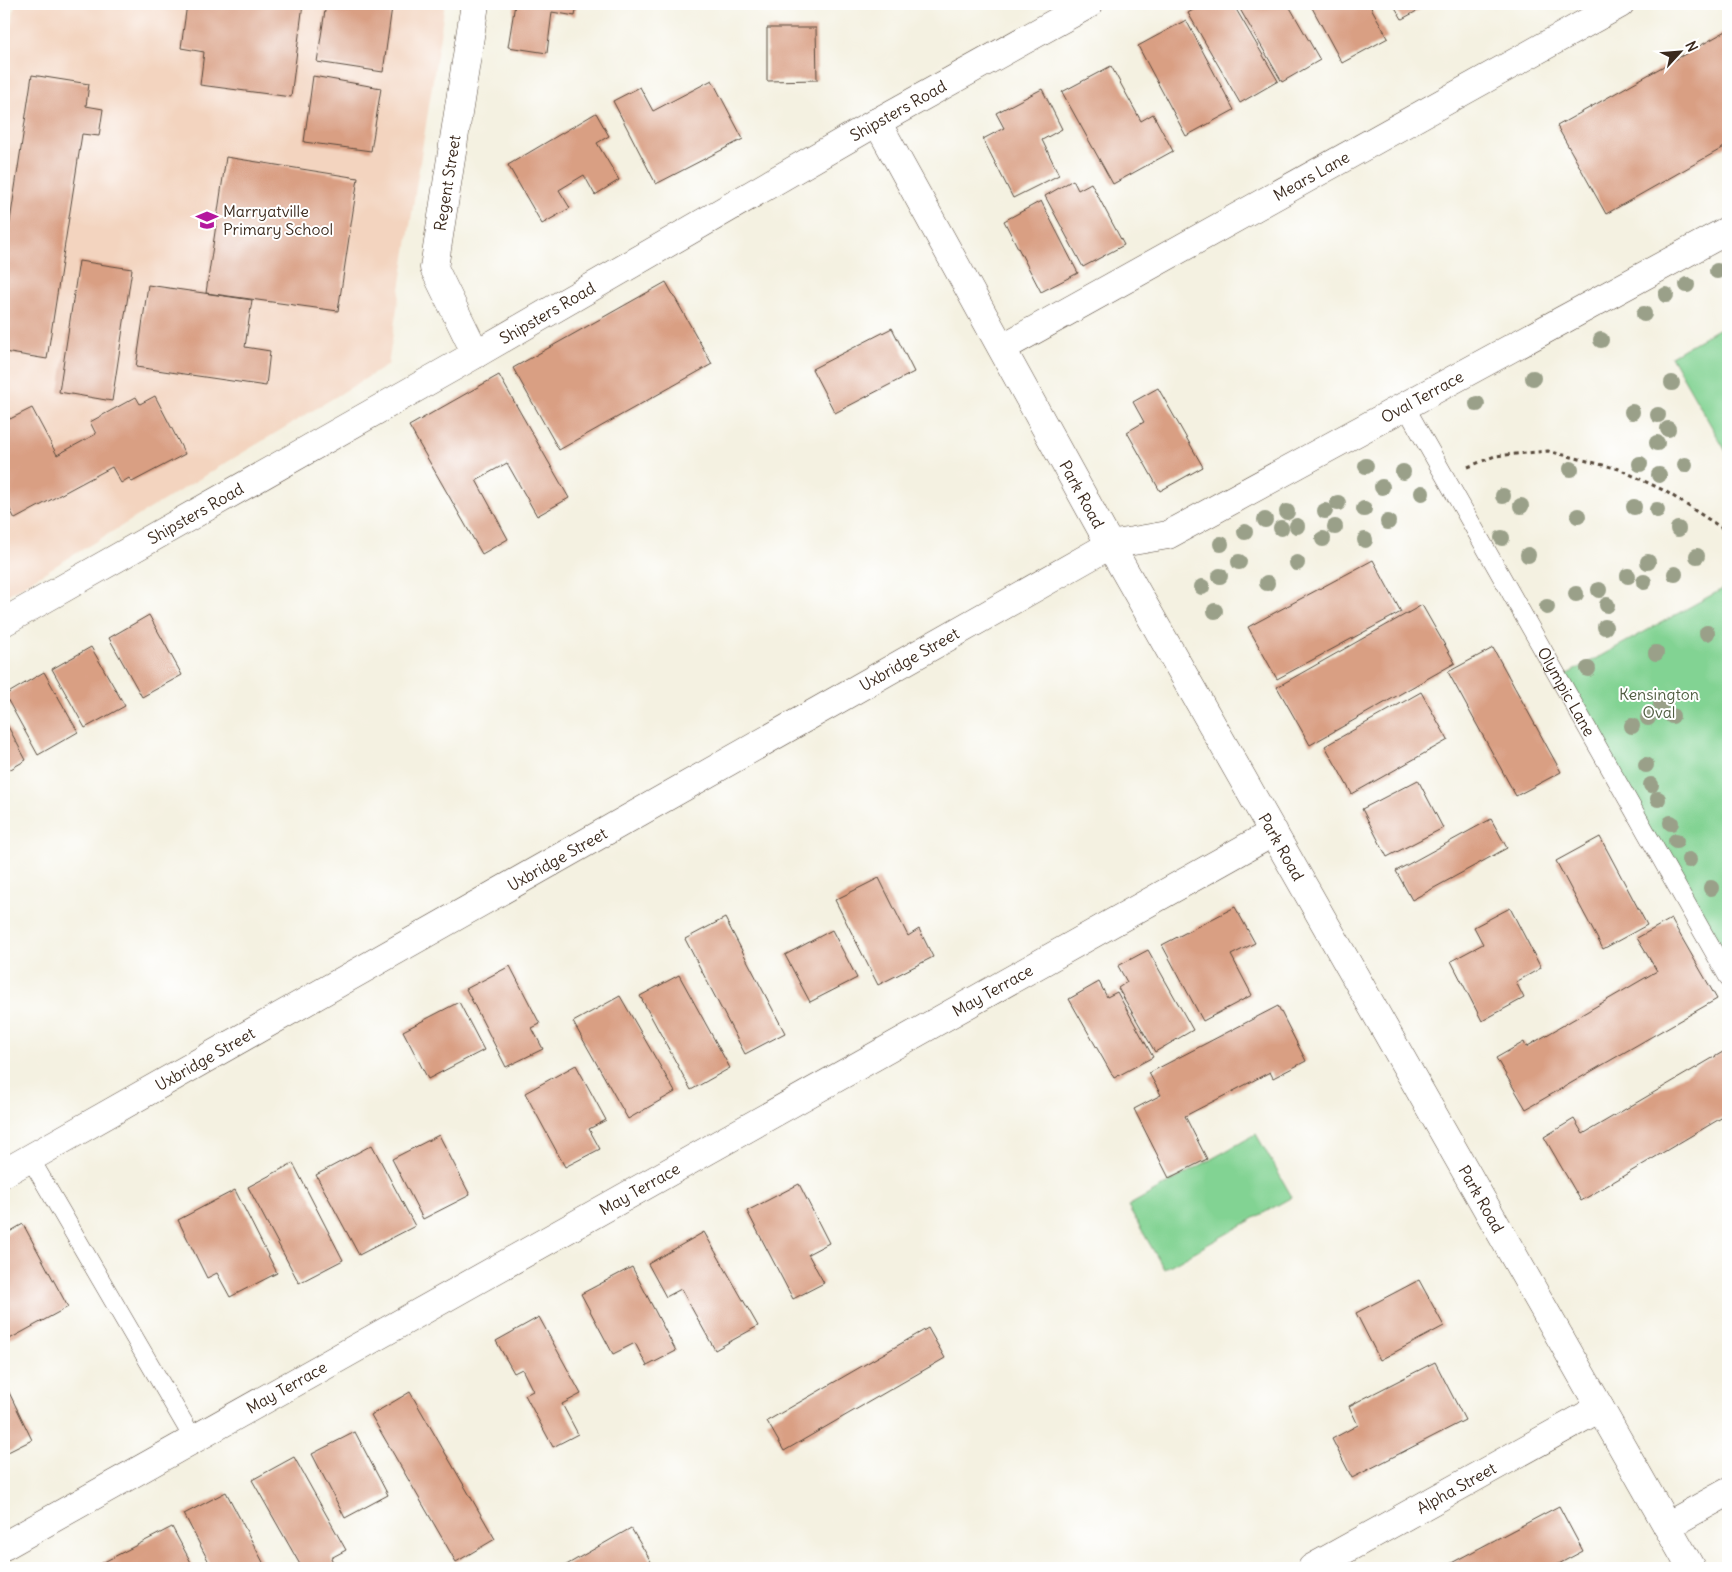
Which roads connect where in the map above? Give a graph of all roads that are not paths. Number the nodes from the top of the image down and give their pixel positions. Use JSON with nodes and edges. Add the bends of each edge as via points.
{"nodes":[{"id":1,"x":475,"y":4,"type":"edge"},
{"id":2,"x":1090,"y":4,"type":"edge"},
{"id":3,"x":1620,"y":4,"type":"edge"},
{"id":4,"x":877,"y":122,"type":"junction"},
{"id":5,"x":1728,"y":230,"type":"edge"},
{"id":6,"x":1002,"y":348,"type":"junction"},
{"id":7,"x":476,"y":354,"type":"junction"},
{"id":8,"x":1405,"y":406,"type":"junction"},
{"id":9,"x":1110,"y":546,"type":"junction"},
{"id":10,"x":4,"y":622,"type":"edge"},
{"id":11,"x":1274,"y":832,"type":"junction"},
{"id":12,"x":1728,"y":976,"type":"edge"},
{"id":13,"x":30,"y":1158,"type":"junction"},
{"id":14,"x":4,"y":1173,"type":"edge"},
{"id":15,"x":1600,"y":1408,"type":"junction"},
{"id":16,"x":194,"y":1440,"type":"junction"},
{"id":17,"x":1728,"y":1492,"type":"edge"},
{"id":18,"x":1668,"y":1526,"type":"junction"},
{"id":19,"x":4,"y":1546,"type":"edge"},
{"id":20,"x":1312,"y":1568,"type":"edge"},
{"id":21,"x":1691,"y":1568,"type":"edge"}],
"edges":[{"from":1,"to":7,"type":"street","name":"Regent Street","via":[[434,268]]},
{"from":2,"to":4,"type":"street","name":"Shipsters Road"},
{"from":3,"to":6,"type":"street","name":"Mears Lane"},
{"from":4,"to":6,"type":"street","name":"Park Road"},
{"from":4,"to":7,"type":"street","name":"Shipsters Road"},
{"from":5,"to":8,"type":"street","name":"Oval Terrace"},
{"from":6,"to":9,"type":"street","name":"Park Road"},
{"from":7,"to":10,"type":"street","name":"Shipsters Road"},
{"from":8,"to":9,"type":"street","name":"Oval Terrace","via":[[1168,535]]},
{"from":8,"to":12,"type":"lane","name":"Olympic Lane"},
{"from":9,"to":11,"type":"street","name":"Park Road"},
{"from":9,"to":13,"type":"street","name":"Uxbridge Street"},
{"from":11,"to":15,"type":"street","name":"Park Road"},
{"from":11,"to":16,"type":"street","name":"May Terrace"},
{"from":13,"to":14,"type":"street","name":"Uxbridge Street"},
{"from":13,"to":16,"type":"lane"},
{"from":15,"to":18,"type":"street","name":"Park Road"},
{"from":15,"to":20,"type":"street","name":"Alpha Street"},
{"from":16,"to":19,"type":"street","name":"May Terrace"},
{"from":17,"to":18,"type":"street"},
{"from":18,"to":21,"type":"street","name":"Park Road"}]}
